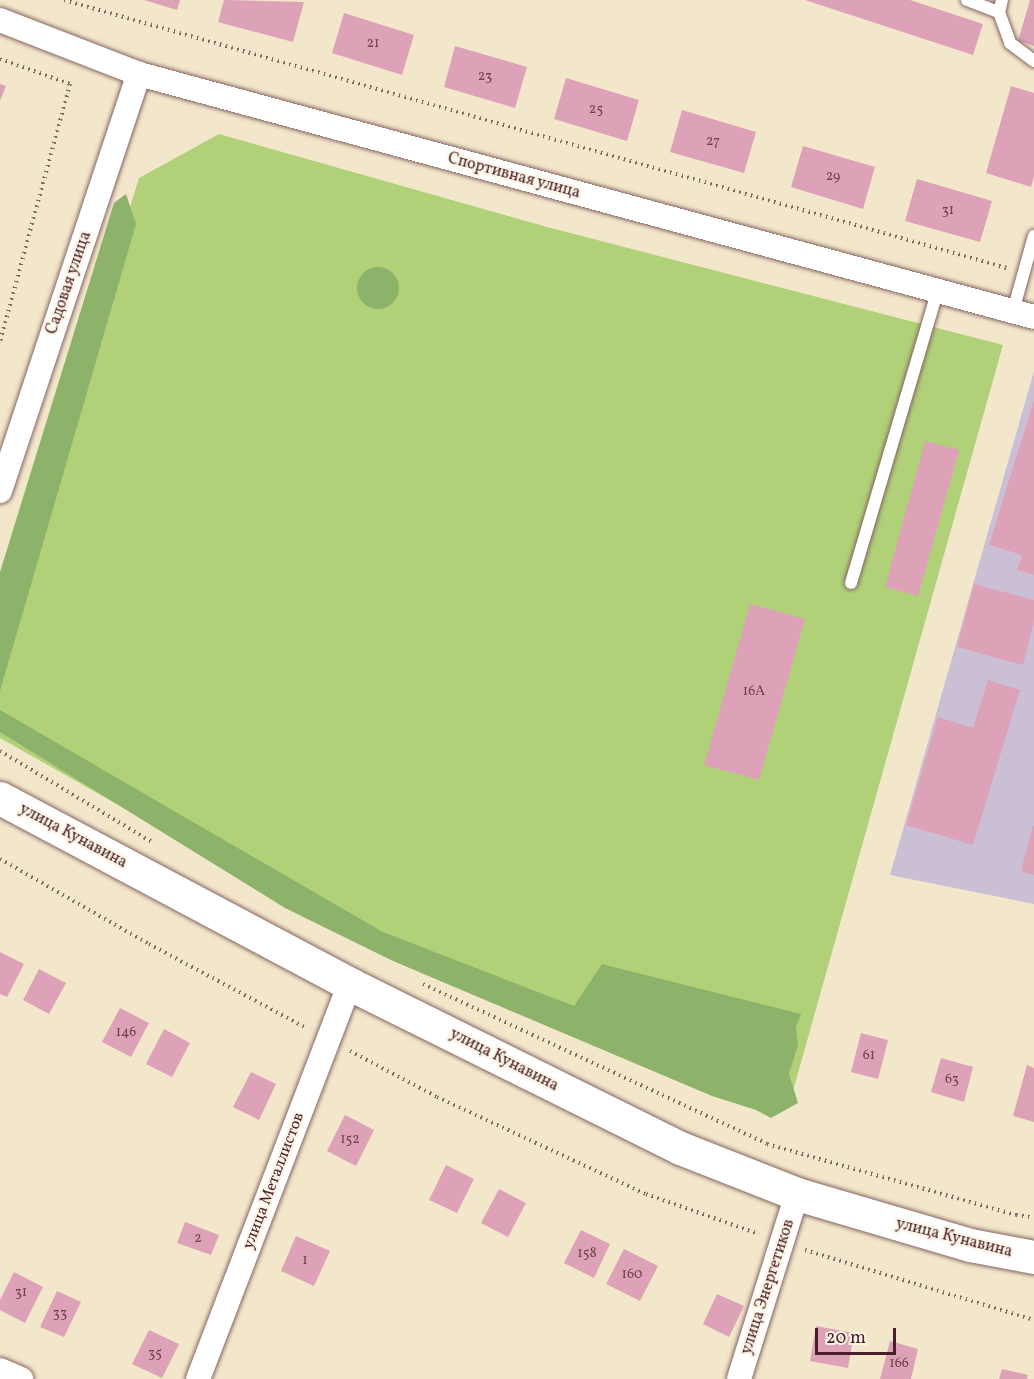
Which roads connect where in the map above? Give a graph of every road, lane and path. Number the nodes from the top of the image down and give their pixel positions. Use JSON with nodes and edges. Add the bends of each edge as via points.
{"nodes":[{"id":1,"x":64,"y":0,"type":"edge"},
{"id":2,"x":967,"y":0,"type":"edge"},
{"id":3,"x":1001,"y":6,"type":"edge"},
{"id":4,"x":0,"y":20,"type":"edge"},
{"id":5,"x":0,"y":59,"type":"edge"},
{"id":6,"x":1034,"y":61,"type":"edge"},
{"id":7,"x":139,"y":74,"type":"junction"},
{"id":8,"x":1034,"y":236,"type":"edge"},
{"id":9,"x":1023,"y":273,"type":"junction"},
{"id":10,"x":938,"y":290,"type":"junction"},
{"id":11,"x":1023,"y":314,"type":"edge"},
{"id":12,"x":0,"y":342,"type":"edge"},
{"id":13,"x":9,"y":435,"type":"edge"},
{"id":14,"x":0,"y":491,"type":"edge"},
{"id":15,"x":851,"y":583,"type":"dead end"},
{"id":16,"x":0,"y":751,"type":"edge"},
{"id":17,"x":0,"y":798,"type":"edge"},
{"id":18,"x":164,"y":849,"type":"dead end"},
{"id":19,"x":0,"y":859,"type":"edge"},
{"id":20,"x":415,"y":980,"type":"dead end"},
{"id":21,"x":350,"y":984,"type":"junction"},
{"id":22,"x":329,"y":1040,"type":"junction"},
{"id":23,"x":797,"y":1194,"type":"junction"},
{"id":24,"x":1034,"y":1218,"type":"edge"},
{"id":25,"x":782,"y":1242,"type":"junction"},
{"id":26,"x":1034,"y":1257,"type":"edge"},
{"id":27,"x":1034,"y":1320,"type":"edge"},
{"id":28,"x":0,"y":1370,"type":"edge"},
{"id":29,"x":21,"y":1379,"type":"edge"},
{"id":30,"x":198,"y":1379,"type":"edge"},
{"id":31,"x":739,"y":1379,"type":"edge"}],
"edges":[{"from":1,"to":9,"type":"path"},
{"from":2,"to":3,"type":"lane"},
{"from":3,"to":6,"type":"lane","via":[[1010,43]]},
{"from":4,"to":7,"type":"street","name":"Спортивная улица"},
{"from":5,"to":12,"type":"path","via":[[70,84]]},
{"from":7,"to":10,"type":"street","name":"Спортивная улица"},
{"from":7,"to":13,"type":"street","name":"Садовая улица"},
{"from":8,"to":9,"type":"lane"},
{"from":9,"to":11,"type":"lane"},
{"from":10,"to":11,"type":"street","name":"Спортивная улица"},
{"from":10,"to":15,"type":"lane"},
{"from":13,"to":14,"type":"street","name":"Садовая улица"},
{"from":16,"to":18,"type":"path"},
{"from":17,"to":21,"type":"main road","name":"улица Кунавина"},
{"from":19,"to":22,"type":"path"},
{"from":20,"to":24,"type":"path","via":[[767,1143]]},
{"from":21,"to":22,"type":"street","name":"улица Металлистов"},
{"from":21,"to":23,"type":"main road","name":"улица Кунавина","via":[[680,1149]]},
{"from":22,"to":25,"type":"path","via":[[437,1097],[646,1194]]},
{"from":22,"to":30,"type":"street","name":"улица Металлистов"},
{"from":23,"to":25,"type":"street","name":"улица Энергетиков"},
{"from":23,"to":26,"type":"main road","name":"улица Кунавина","via":[[969,1245]]},
{"from":25,"to":27,"type":"path"},
{"from":25,"to":31,"type":"street","name":"улица Энергетиков"},
{"from":28,"to":29,"type":"street"}]}
